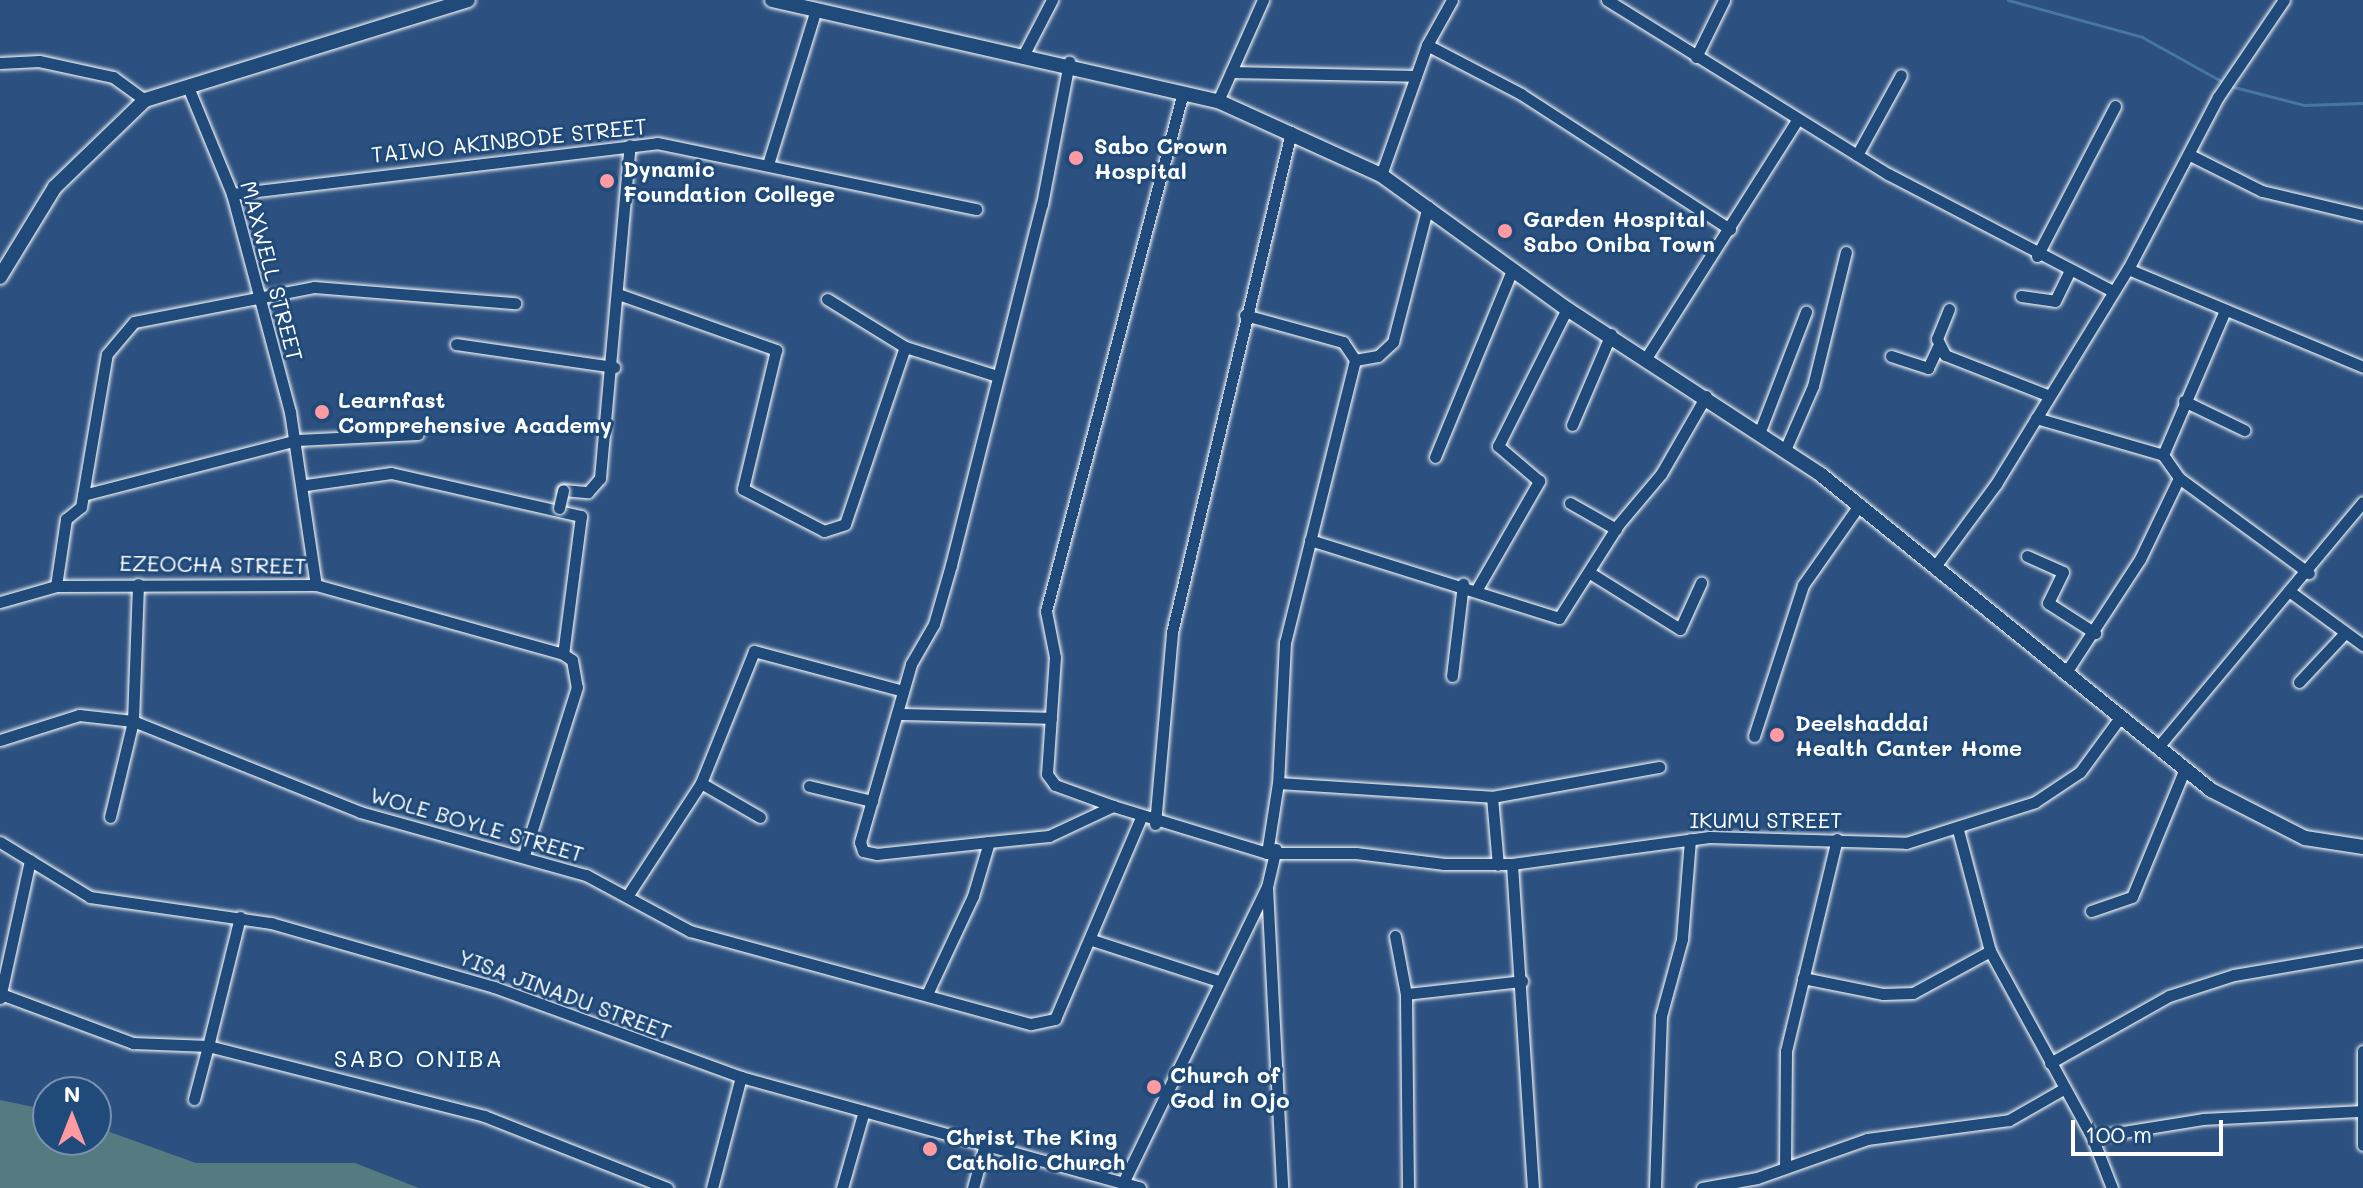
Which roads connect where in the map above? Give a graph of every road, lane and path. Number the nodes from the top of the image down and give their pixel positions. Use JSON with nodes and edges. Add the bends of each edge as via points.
{"nodes":[{"id":1,"x":468,"y":0,"type":"edge"},
{"id":2,"x":772,"y":0,"type":"edge"},
{"id":3,"x":1052,"y":0,"type":"edge"},
{"id":4,"x":1263,"y":0,"type":"edge"},
{"id":5,"x":1452,"y":0,"type":"edge"},
{"id":6,"x":1607,"y":0,"type":"edge"},
{"id":7,"x":1724,"y":0,"type":"edge"},
{"id":8,"x":2284,"y":0,"type":"edge"},
{"id":9,"x":824,"y":7,"type":"edge"},
{"id":10,"x":1427,"y":45,"type":"junction"},
{"id":11,"x":1025,"y":52,"type":"junction"},
{"id":12,"x":1696,"y":57,"type":"junction"},
{"id":13,"x":1069,"y":62,"type":"junction"},
{"id":14,"x":0,"y":63,"type":"edge"},
{"id":15,"x":1231,"y":72,"type":"junction"},
{"id":16,"x":1901,"y":75,"type":"dead end"},
{"id":17,"x":1416,"y":76,"type":"junction"},
{"id":18,"x":188,"y":87,"type":"junction"},
{"id":19,"x":1183,"y":92,"type":"junction"},
{"id":20,"x":145,"y":100,"type":"junction"},
{"id":21,"x":1218,"y":101,"type":"junction"},
{"id":22,"x":2115,"y":106,"type":"dead end"},
{"id":23,"x":1797,"y":120,"type":"junction"},
{"id":24,"x":1291,"y":132,"type":"junction"},
{"id":25,"x":630,"y":145,"type":"junction"},
{"id":26,"x":1857,"y":155,"type":"junction"},
{"id":27,"x":2190,"y":155,"type":"junction"},
{"id":28,"x":769,"y":161,"type":"junction"},
{"id":29,"x":1381,"y":175,"type":"junction"},
{"id":30,"x":232,"y":194,"type":"junction"},
{"id":31,"x":1428,"y":206,"type":"junction"},
{"id":32,"x":976,"y":209,"type":"dead end"},
{"id":33,"x":2363,"y":215,"type":"edge"},
{"id":34,"x":1730,"y":229,"type":"junction"},
{"id":35,"x":1846,"y":252,"type":"dead end"},
{"id":36,"x":2037,"y":256,"type":"junction"},
{"id":37,"x":2128,"y":269,"type":"junction"},
{"id":38,"x":1512,"y":270,"type":"junction"},
{"id":39,"x":2070,"y":270,"type":"junction"},
{"id":40,"x":0,"y":277,"type":"edge"},
{"id":41,"x":2113,"y":291,"type":"junction"},
{"id":42,"x":257,"y":294,"type":"junction"},
{"id":43,"x":618,"y":294,"type":"junction"},
{"id":44,"x":2021,"y":296,"type":"dead end"},
{"id":45,"x":827,"y":299,"type":"dead end"},
{"id":46,"x":515,"y":303,"type":"dead end"},
{"id":47,"x":1567,"y":309,"type":"junction"},
{"id":48,"x":1949,"y":309,"type":"dead end"},
{"id":49,"x":2225,"y":310,"type":"junction"},
{"id":50,"x":1806,"y":312,"type":"dead end"},
{"id":51,"x":1245,"y":315,"type":"junction"},
{"id":52,"x":1611,"y":334,"type":"junction"},
{"id":53,"x":456,"y":344,"type":"dead end"},
{"id":54,"x":905,"y":347,"type":"junction"},
{"id":55,"x":1938,"y":347,"type":"junction"},
{"id":56,"x":1648,"y":355,"type":"junction"},
{"id":57,"x":1891,"y":356,"type":"dead end"},
{"id":58,"x":1355,"y":360,"type":"junction"},
{"id":59,"x":614,"y":367,"type":"junction"},
{"id":60,"x":2363,"y":367,"type":"edge"},
{"id":61,"x":997,"y":376,"type":"junction"},
{"id":62,"x":2047,"y":395,"type":"junction"},
{"id":63,"x":1706,"y":396,"type":"junction"},
{"id":64,"x":2184,"y":401,"type":"junction"},
{"id":65,"x":2036,"y":418,"type":"junction"},
{"id":66,"x":1572,"y":425,"type":"dead end"},
{"id":67,"x":2244,"y":430,"type":"dead end"},
{"id":68,"x":1760,"y":431,"type":"junction"},
{"id":69,"x":418,"y":434,"type":"dead end"},
{"id":70,"x":297,"y":440,"type":"junction"},
{"id":71,"x":1785,"y":450,"type":"junction"},
{"id":72,"x":2163,"y":455,"type":"junction"},
{"id":73,"x":1435,"y":457,"type":"dead end"},
{"id":74,"x":2179,"y":478,"type":"junction"},
{"id":75,"x":305,"y":479,"type":"junction"},
{"id":76,"x":82,"y":501,"type":"junction"},
{"id":77,"x":2363,"y":502,"type":"edge"},
{"id":78,"x":1570,"y":503,"type":"dead end"},
{"id":79,"x":1860,"y":504,"type":"junction"},
{"id":80,"x":558,"y":507,"type":"junction"},
{"id":81,"x":1616,"y":529,"type":"junction"},
{"id":82,"x":1310,"y":540,"type":"junction"},
{"id":83,"x":2027,"y":556,"type":"dead end"},
{"id":84,"x":1936,"y":565,"type":"junction"},
{"id":85,"x":1590,"y":573,"type":"junction"},
{"id":86,"x":2309,"y":573,"type":"junction"},
{"id":87,"x":1701,"y":583,"type":"dead end"},
{"id":88,"x":138,"y":584,"type":"junction"},
{"id":89,"x":1463,"y":584,"type":"junction"},
{"id":90,"x":316,"y":585,"type":"junction"},
{"id":91,"x":56,"y":586,"type":"junction"},
{"id":92,"x":1477,"y":589,"type":"junction"},
{"id":93,"x":2289,"y":591,"type":"junction"},
{"id":94,"x":0,"y":602,"type":"edge"},
{"id":95,"x":2095,"y":633,"type":"junction"},
{"id":96,"x":2342,"y":636,"type":"junction"},
{"id":97,"x":2363,"y":645,"type":"edge"},
{"id":98,"x":563,"y":654,"type":"junction"},
{"id":99,"x":2065,"y":674,"type":"junction"},
{"id":100,"x":1452,"y":676,"type":"dead end"},
{"id":101,"x":2299,"y":682,"type":"dead end"},
{"id":102,"x":903,"y":691,"type":"junction"},
{"id":103,"x":899,"y":714,"type":"junction"},
{"id":104,"x":1051,"y":718,"type":"junction"},
{"id":105,"x":2119,"y":719,"type":"junction"},
{"id":106,"x":133,"y":721,"type":"junction"},
{"id":107,"x":1754,"y":736,"type":"dead end"},
{"id":108,"x":0,"y":740,"type":"edge"},
{"id":109,"x":2158,"y":747,"type":"junction"},
{"id":110,"x":1659,"y":767,"type":"dead end"},
{"id":111,"x":2184,"y":771,"type":"junction"},
{"id":112,"x":701,"y":783,"type":"junction"},
{"id":113,"x":1278,"y":783,"type":"junction"},
{"id":114,"x":809,"y":786,"type":"dead end"},
{"id":115,"x":1492,"y":797,"type":"junction"},
{"id":116,"x":872,"y":801,"type":"junction"},
{"id":117,"x":1113,"y":806,"type":"junction"},
{"id":118,"x":110,"y":817,"type":"dead end"},
{"id":119,"x":760,"y":817,"type":"dead end"},
{"id":120,"x":1140,"y":820,"type":"junction"},
{"id":121,"x":1155,"y":824,"type":"junction"},
{"id":122,"x":1958,"y":830,"type":"junction"},
{"id":123,"x":1690,"y":839,"type":"junction"},
{"id":124,"x":1837,"y":839,"type":"junction"},
{"id":125,"x":0,"y":842,"type":"edge"},
{"id":126,"x":989,"y":842,"type":"junction"},
{"id":127,"x":2363,"y":847,"type":"edge"},
{"id":128,"x":1271,"y":851,"type":"junction"},
{"id":129,"x":524,"y":855,"type":"junction"},
{"id":130,"x":30,"y":860,"type":"junction"},
{"id":131,"x":1512,"y":864,"type":"junction"},
{"id":132,"x":1498,"y":865,"type":"junction"},
{"id":133,"x":1267,"y":887,"type":"junction"},
{"id":134,"x":628,"y":895,"type":"junction"},
{"id":135,"x":2091,"y":911,"type":"dead end"},
{"id":136,"x":240,"y":917,"type":"junction"},
{"id":137,"x":1395,"y":936,"type":"dead end"},
{"id":138,"x":1092,"y":940,"type":"junction"},
{"id":139,"x":1990,"y":951,"type":"junction"},
{"id":140,"x":2363,"y":953,"type":"edge"},
{"id":141,"x":2,"y":978,"type":"edge"},
{"id":142,"x":1803,"y":978,"type":"junction"},
{"id":143,"x":1218,"y":981,"type":"junction"},
{"id":144,"x":1522,"y":981,"type":"junction"},
{"id":145,"x":928,"y":992,"type":"junction"},
{"id":146,"x":1406,"y":994,"type":"junction"},
{"id":147,"x":0,"y":996,"type":"edge"},
{"id":148,"x":208,"y":1046,"type":"junction"},
{"id":149,"x":2363,"y":1051,"type":"edge"},
{"id":150,"x":2050,"y":1063,"type":"junction"},
{"id":151,"x":741,"y":1077,"type":"junction"},
{"id":152,"x":2065,"y":1088,"type":"junction"},
{"id":153,"x":194,"y":1099,"type":"dead end"},
{"id":154,"x":864,"y":1111,"type":"junction"},
{"id":155,"x":2361,"y":1111,"type":"edge"},
{"id":156,"x":2092,"y":1137,"type":"junction"},
{"id":157,"x":985,"y":1144,"type":"junction"},
{"id":158,"x":2363,"y":1145,"type":"edge"},
{"id":159,"x":1785,"y":1166,"type":"junction"},
{"id":160,"x":1123,"y":1183,"type":"junction"},
{"id":161,"x":1107,"y":1184,"type":"edge"},
{"id":162,"x":667,"y":1188,"type":"edge"},
{"id":163,"x":712,"y":1188,"type":"edge"},
{"id":164,"x":842,"y":1188,"type":"edge"},
{"id":165,"x":973,"y":1188,"type":"edge"},
{"id":166,"x":1140,"y":1188,"type":"edge"},
{"id":167,"x":1282,"y":1188,"type":"edge"},
{"id":168,"x":1408,"y":1188,"type":"edge"},
{"id":169,"x":1533,"y":1188,"type":"edge"},
{"id":170,"x":1655,"y":1188,"type":"edge"},
{"id":171,"x":1704,"y":1188,"type":"edge"},
{"id":172,"x":2112,"y":1188,"type":"edge"}],
"edges":[{"from":1,"to":18,"type":"main road"},
{"from":2,"to":9,"type":"main road"},
{"from":3,"to":11,"type":"street"},
{"from":4,"to":15,"type":"street"},
{"from":5,"to":10,"type":"street"},
{"from":6,"to":12,"type":"street"},
{"from":7,"to":12,"type":"street"},
{"from":8,"to":27,"type":"street","via":[[2228,80]]},
{"from":9,"to":11,"type":"main road"},
{"from":9,"to":28,"type":"street"},
{"from":10,"to":17,"type":"street"},
{"from":10,"to":34,"type":"street","via":[[1521,94]]},
{"from":11,"to":13,"type":"main road"},
{"from":12,"to":23,"type":"street"},
{"from":13,"to":19,"type":"main road"},
{"from":13,"to":61,"type":"street"},
{"from":14,"to":20,"type":"street","via":[[39,61],[113,77]]},
{"from":15,"to":17,"type":"street"},
{"from":15,"to":21,"type":"street"},
{"from":16,"to":26,"type":"street"},
{"from":17,"to":29,"type":"street"},
{"from":18,"to":20,"type":"main road"},
{"from":18,"to":30,"type":"street","name":"MAXWELL STREET"},
{"from":19,"to":21,"type":"main road"},
{"from":19,"to":104,"type":"street","via":[[1048,618]]},
{"from":20,"to":40,"type":"main road","via":[[55,187]]},
{"from":21,"to":24,"type":"main road"},
{"from":22,"to":36,"type":"street"},
{"from":23,"to":26,"type":"street"},
{"from":23,"to":34,"type":"street"},
{"from":24,"to":29,"type":"main road"},
{"from":24,"to":51,"type":"street"},
{"from":25,"to":28,"type":"street","name":"TAIWO AKINBODE STREET"},
{"from":25,"to":30,"type":"street","name":"TAIWO AKINBODE STREET"},
{"from":25,"to":43,"type":"street"},
{"from":26,"to":36,"type":"street"},
{"from":27,"to":33,"type":"street","via":[[2262,191]]},
{"from":27,"to":37,"type":"street"},
{"from":28,"to":32,"type":"street","name":"TAIWO AKINBODE STREET"},
{"from":29,"to":31,"type":"main road"},
{"from":30,"to":42,"type":"street","name":"MAXWELL STREET"},
{"from":31,"to":38,"type":"main road"},
{"from":31,"to":58,"type":"street","via":[[1393,342],[1378,356]]},
{"from":34,"to":56,"type":"street"},
{"from":35,"to":71,"type":"street","via":[[1813,386]]},
{"from":36,"to":39,"type":"street"},
{"from":37,"to":41,"type":"street"},
{"from":37,"to":49,"type":"street"},
{"from":38,"to":47,"type":"main road"},
{"from":38,"to":73,"type":"street"},
{"from":39,"to":41,"type":"street"},
{"from":39,"to":44,"type":"street","via":[[2055,301]]},
{"from":41,"to":62,"type":"street"},
{"from":42,"to":46,"type":"street","via":[[314,287]]},
{"from":42,"to":70,"type":"street","name":"MAXWELL STREET"},
{"from":42,"to":76,"type":"street","via":[[134,322],[115,337]]},
{"from":43,"to":54,"type":"street","via":[[776,350],[743,489],[824,531],[845,524]]},
{"from":43,"to":59,"type":"street"},
{"from":45,"to":54,"type":"street"},
{"from":47,"to":52,"type":"main road"},
{"from":47,"to":92,"type":"street","via":[[1498,446],[1539,481]]},
{"from":48,"to":55,"type":"street"},
{"from":49,"to":60,"type":"street"},
{"from":49,"to":64,"type":"street"},
{"from":50,"to":68,"type":"street"},
{"from":51,"to":58,"type":"street","via":[[1343,342]]},
{"from":51,"to":121,"type":"street","via":[[1172,632]]},
{"from":52,"to":56,"type":"main road"},
{"from":52,"to":66,"type":"street"},
{"from":53,"to":59,"type":"street"},
{"from":54,"to":61,"type":"street"},
{"from":55,"to":57,"type":"street","via":[[1928,368]]},
{"from":55,"to":62,"type":"street"},
{"from":56,"to":63,"type":"main road"},
{"from":58,"to":82,"type":"street"},
{"from":59,"to":80,"type":"street","bridge":true,"via":[[600,478],[588,492],[563,490]]},
{"from":61,"to":102,"type":"street","via":[[935,618],[915,652]]},
{"from":62,"to":65,"type":"street"},
{"from":63,"to":68,"type":"main road"},
{"from":63,"to":81,"type":"street","via":[[1661,474]]},
{"from":64,"to":67,"type":"street"},
{"from":64,"to":72,"type":"street"},
{"from":65,"to":72,"type":"street"},
{"from":65,"to":84,"type":"street"},
{"from":68,"to":71,"type":"main road"},
{"from":69,"to":70,"type":"street"},
{"from":70,"to":75,"type":"street","name":"MAXWELL STREET"},
{"from":70,"to":76,"type":"street"},
{"from":71,"to":79,"type":"main road"},
{"from":72,"to":74,"type":"street"},
{"from":74,"to":86,"type":"street"},
{"from":74,"to":95,"type":"street"},
{"from":75,"to":80,"type":"street","via":[[391,473]]},
{"from":75,"to":90,"type":"street","name":"MAXWELL STREET"},
{"from":76,"to":91,"type":"street","via":[[66,519]]},
{"from":77,"to":86,"type":"street"},
{"from":78,"to":81,"type":"street"},
{"from":79,"to":84,"type":"main road"},
{"from":79,"to":107,"type":"street","via":[[1803,585]]},
{"from":80,"to":98,"type":"street","via":[[581,516],[584,537]]},
{"from":81,"to":85,"type":"street"},
{"from":82,"to":89,"type":"street"},
{"from":82,"to":113,"type":"street","via":[[1285,642]]},
{"from":83,"to":95,"type":"street","via":[[2063,572],[2048,603]]},
{"from":84,"to":99,"type":"main road"},
{"from":85,"to":87,"type":"street","via":[[1680,629]]},
{"from":85,"to":92,"type":"street","via":[[1559,618]]},
{"from":86,"to":93,"type":"street"},
{"from":88,"to":90,"type":"street","name":"EZEOCHA STREET"},
{"from":88,"to":91,"type":"street","name":"EZEOCHA STREET"},
{"from":88,"to":106,"type":"street"},
{"from":89,"to":92,"type":"street"},
{"from":89,"to":100,"type":"street"},
{"from":90,"to":98,"type":"street","name":"EZEOCHA STREET"},
{"from":91,"to":94,"type":"street","name":"EZEOCHA STREET"},
{"from":93,"to":96,"type":"street"},
{"from":93,"to":109,"type":"street"},
{"from":95,"to":99,"type":"street"},
{"from":96,"to":97,"type":"street"},
{"from":96,"to":101,"type":"street"},
{"from":98,"to":129,"type":"street","via":[[572,660],[577,687]]},
{"from":99,"to":105,"type":"main road"},
{"from":102,"to":103,"type":"street"},
{"from":102,"to":112,"type":"street","via":[[754,651]]},
{"from":103,"to":104,"type":"street"},
{"from":103,"to":116,"type":"street"},
{"from":104,"to":117,"type":"street","name":"IKUMU STREET","via":[[1050,781]]},
{"from":105,"to":109,"type":"main road"},
{"from":105,"to":122,"type":"street","name":"IKUMU STREET","via":[[2066,784]]},
{"from":106,"to":108,"type":"street","name":"WOLE BOYLE STREET","via":[[79,715]]},
{"from":106,"to":118,"type":"street"},
{"from":106,"to":129,"type":"street","name":"WOLE BOYLE STREET","via":[[360,812]]},
{"from":109,"to":111,"type":"main road"},
{"from":110,"to":115,"type":"street"},
{"from":111,"to":127,"type":"main road","via":[[2235,806],[2305,838]]},
{"from":111,"to":135,"type":"street","via":[[2132,897]]},
{"from":112,"to":119,"type":"street"},
{"from":112,"to":134,"type":"street"},
{"from":113,"to":115,"type":"street"},
{"from":113,"to":128,"type":"street"},
{"from":114,"to":116,"type":"street"},
{"from":115,"to":132,"type":"street"},
{"from":116,"to":126,"type":"street","via":[[863,851]]},
{"from":117,"to":120,"type":"street","name":"IKUMU STREET"},
{"from":117,"to":126,"type":"street","via":[[1049,836]]},
{"from":120,"to":121,"type":"street","name":"IKUMU STREET"},
{"from":120,"to":138,"type":"street","name":"WOLE BOYLE STREET"},
{"from":121,"to":128,"type":"street","name":"IKUMU STREET"},
{"from":122,"to":124,"type":"street","name":"IKUMU STREET","via":[[1906,843]]},
{"from":122,"to":139,"type":"street"},
{"from":123,"to":124,"type":"street","name":"IKUMU STREET"},
{"from":123,"to":131,"type":"street","name":"IKUMU STREET"},
{"from":123,"to":170,"type":"street","via":[[1682,939],[1661,1016]]},
{"from":124,"to":142,"type":"street"},
{"from":125,"to":130,"type":"street","name":"YISA JINADU STREET"},
{"from":126,"to":145,"type":"street","via":[[973,896]]},
{"from":128,"to":132,"type":"street","name":"IKUMU STREET"},
{"from":128,"to":133,"type":"street"},
{"from":129,"to":134,"type":"street","name":"WOLE BOYLE STREET"},
{"from":130,"to":136,"type":"street","name":"YISA JINADU STREET","via":[[90,897]]},
{"from":130,"to":141,"type":"street"},
{"from":131,"to":132,"type":"street","name":"IKUMU STREET"},
{"from":131,"to":144,"type":"street"},
{"from":133,"to":143,"type":"street"},
{"from":133,"to":167,"type":"street"},
{"from":134,"to":145,"type":"street","name":"WOLE BOYLE STREET","via":[[690,931]]},
{"from":136,"to":148,"type":"street"},
{"from":136,"to":151,"type":"street","name":"YISA JINADU STREET","via":[[494,987]]},
{"from":137,"to":146,"type":"street"},
{"from":138,"to":143,"type":"street"},
{"from":138,"to":145,"type":"street","name":"WOLE BOYLE STREET","via":[[1047,1025]]},
{"from":139,"to":142,"type":"street","via":[[1913,993],[1883,994]]},
{"from":139,"to":150,"type":"street"},
{"from":140,"to":150,"type":"street","via":[[2234,975],[2169,996]]},
{"from":141,"to":147,"type":"street"},
{"from":142,"to":159,"type":"street","via":[[1786,1051]]},
{"from":143,"to":160,"type":"street"},
{"from":144,"to":146,"type":"street"},
{"from":144,"to":169,"type":"street"},
{"from":146,"to":168,"type":"street"},
{"from":147,"to":148,"type":"street","via":[[133,1043]]},
{"from":148,"to":153,"type":"street"},
{"from":148,"to":162,"type":"street","via":[[484,1116]]},
{"from":149,"to":155,"type":"street"},
{"from":150,"to":152,"type":"street"},
{"from":151,"to":154,"type":"street","name":"YISA JINADU STREET"},
{"from":151,"to":163,"type":"street"},
{"from":152,"to":156,"type":"street"},
{"from":152,"to":159,"type":"street","via":[[2009,1120],[1867,1139]]},
{"from":154,"to":157,"type":"street","name":"YISA JINADU STREET"},
{"from":154,"to":164,"type":"street"},
{"from":155,"to":156,"type":"street","via":[[2203,1119]]},
{"from":155,"to":158,"type":"street"},
{"from":156,"to":172,"type":"street"},
{"from":157,"to":161,"type":"street","name":"YISA JINADU STREET"},
{"from":157,"to":165,"type":"street"},
{"from":159,"to":171,"type":"street"},
{"from":160,"to":161,"type":"street","name":"YISA JINADU STREET"},
{"from":160,"to":166,"type":"street","name":"YISA JINADU STREET"}]}
